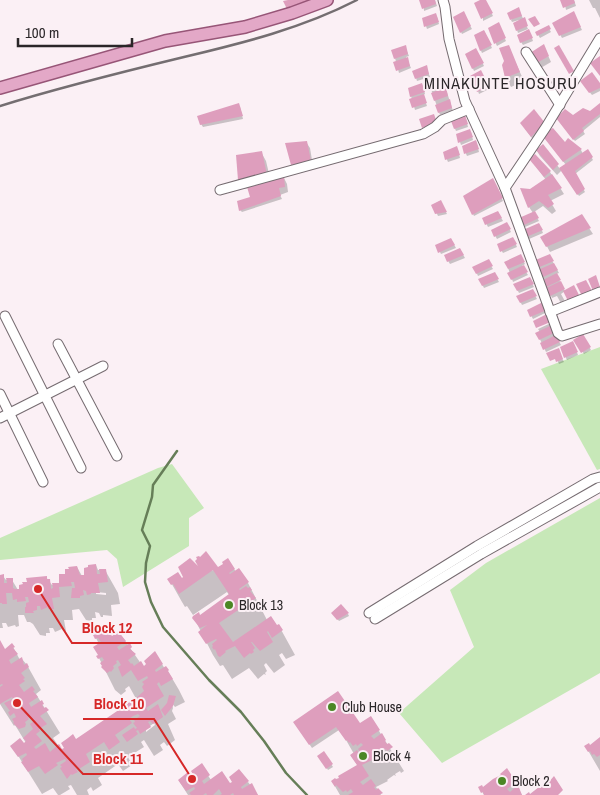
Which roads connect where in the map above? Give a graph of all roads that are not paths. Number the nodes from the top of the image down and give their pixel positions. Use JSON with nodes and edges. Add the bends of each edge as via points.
{"nodes":[{"id":1,"x":327,"y":0,"type":"edge"},
{"id":2,"x":443,"y":0,"type":"edge"},
{"id":3,"x":600,"y":38,"type":"edge"},
{"id":4,"x":526,"y":52,"type":"dead end"},
{"id":5,"x":0,"y":88,"type":"edge"},
{"id":6,"x":560,"y":105,"type":"junction"},
{"id":7,"x":468,"y":109,"type":"junction"},
{"id":8,"x":504,"y":188,"type":"junction"},
{"id":9,"x":220,"y":190,"type":"dead end"},
{"id":10,"x":600,"y":292,"type":"edge"},
{"id":11,"x":550,"y":312,"type":"junction"},
{"id":12,"x":5,"y":316,"type":"dead end"},
{"id":13,"x":600,"y":324,"type":"edge"},
{"id":14,"x":58,"y":344,"type":"dead end"},
{"id":15,"x":103,"y":366,"type":"dead end"},
{"id":16,"x":78,"y":379,"type":"junction"},
{"id":17,"x":0,"y":394,"type":"edge"},
{"id":18,"x":44,"y":396,"type":"junction"},
{"id":19,"x":10,"y":413,"type":"junction"},
{"id":20,"x":0,"y":418,"type":"edge"},
{"id":21,"x":117,"y":456,"type":"dead end"},
{"id":22,"x":82,"y":468,"type":"dead end"},
{"id":23,"x":43,"y":482,"type":"dead end"},
{"id":24,"x":598,"y":483,"type":"edge"},
{"id":25,"x":372,"y":616,"type":"dead end"}],
"edges":[{"from":1,"to":5,"type":"main road","via":[[245,27],[165,42]]},
{"from":2,"to":7,"type":"street","via":[[448,39]]},
{"from":3,"to":6,"type":"street"},
{"from":4,"to":6,"type":"street"},
{"from":6,"to":8,"type":"street"},
{"from":7,"to":8,"type":"street"},
{"from":7,"to":9,"type":"street","via":[[442,120],[423,134]]},
{"from":8,"to":11,"type":"street"},
{"from":10,"to":11,"type":"street"},
{"from":11,"to":13,"type":"street","via":[[562,336]]},
{"from":12,"to":18,"type":"street"},
{"from":14,"to":16,"type":"street"},
{"from":15,"to":16,"type":"street"},
{"from":16,"to":18,"type":"street"},
{"from":16,"to":21,"type":"street"},
{"from":17,"to":19,"type":"street"},
{"from":18,"to":19,"type":"street"},
{"from":18,"to":22,"type":"street"},
{"from":19,"to":20,"type":"street"},
{"from":19,"to":23,"type":"street"},
{"from":24,"to":25,"type":"street"}]}
